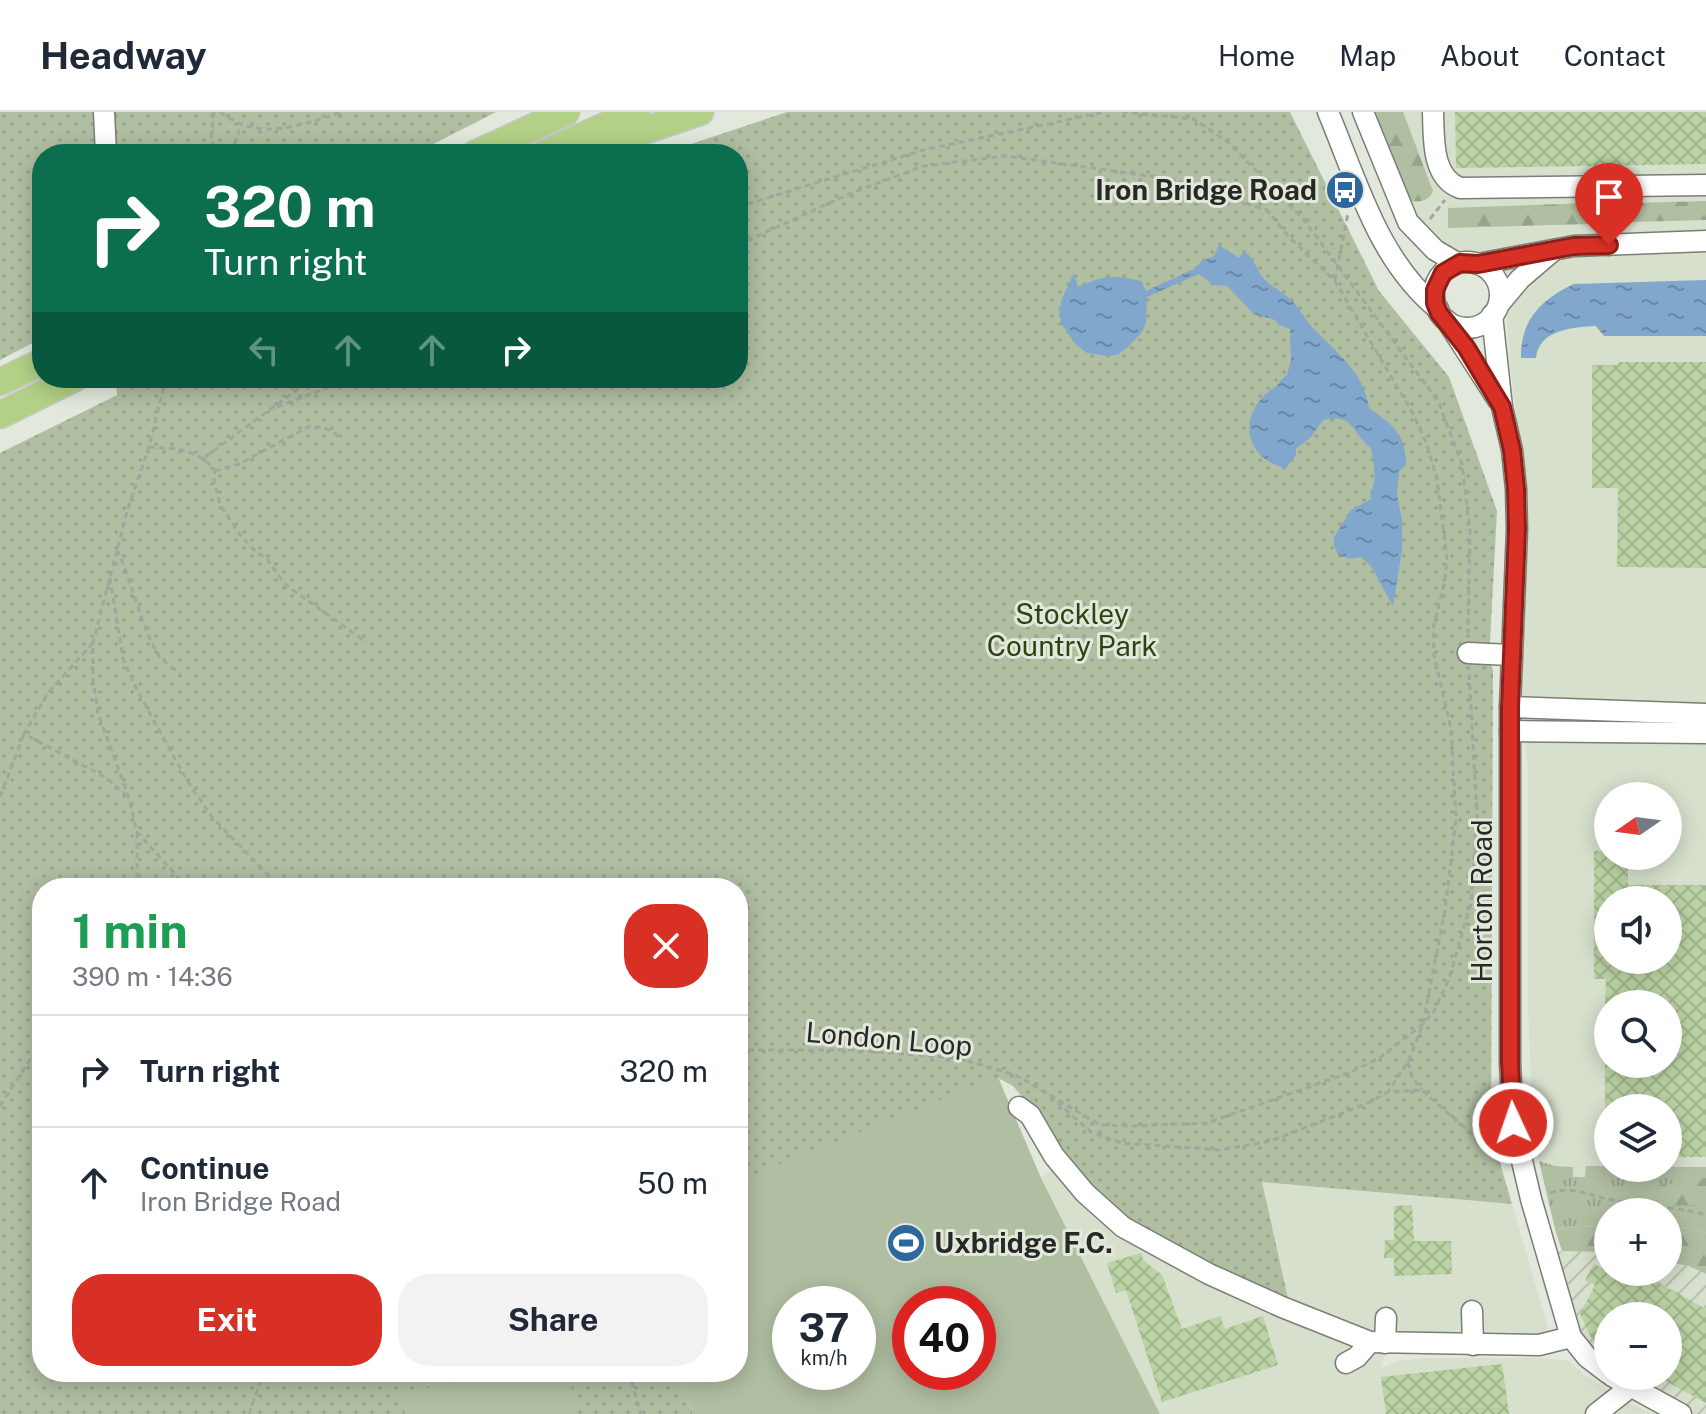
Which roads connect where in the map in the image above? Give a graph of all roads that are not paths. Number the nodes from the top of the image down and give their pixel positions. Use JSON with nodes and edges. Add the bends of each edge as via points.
{"nodes":[{"id":1,"x":104,"y":112,"type":"edge"},
{"id":2,"x":636,"y":112,"type":"edge"},
{"id":3,"x":700,"y":112,"type":"edge"},
{"id":4,"x":1328,"y":112,"type":"edge"},
{"id":5,"x":1363,"y":112,"type":"edge"},
{"id":6,"x":1433,"y":112,"type":"edge"},
{"id":7,"x":561,"y":114,"type":"edge"},
{"id":8,"x":106,"y":144,"type":"edge"},
{"id":9,"x":496,"y":144,"type":"edge"},
{"id":10,"x":565,"y":144,"type":"edge"},
{"id":11,"x":604,"y":144,"type":"edge"},
{"id":12,"x":1706,"y":185,"type":"edge"},
{"id":13,"x":1608,"y":186,"type":"junction"},
{"id":14,"x":1706,"y":241,"type":"edge"},
{"id":15,"x":1609,"y":245,"type":"junction"},
{"id":16,"x":1554,"y":250,"type":"junction"},
{"id":17,"x":1457,"y":263,"type":"junction"},
{"id":18,"x":1478,"y":264,"type":"junction"},
{"id":19,"x":1496,"y":310,"type":"junction"},
{"id":20,"x":1442,"y":315,"type":"junction"},
{"id":21,"x":32,"y":367,"type":"edge"},
{"id":22,"x":0,"y":382,"type":"edge"},
{"id":23,"x":55,"y":388,"type":"edge"},
{"id":24,"x":1502,"y":407,"type":"junction"},
{"id":25,"x":0,"y":415,"type":"edge"},
{"id":26,"x":1468,"y":653,"type":"road end"},
{"id":27,"x":1511,"y":655,"type":"junction"},
{"id":28,"x":1510,"y":707,"type":"junction"},
{"id":29,"x":1706,"y":714,"type":"edge"},
{"id":30,"x":1510,"y":731,"type":"junction"},
{"id":31,"x":1706,"y":733,"type":"edge"},
{"id":32,"x":1019,"y":1107,"type":"dead end"},
{"id":33,"x":1472,"y":1311,"type":"dead end"},
{"id":34,"x":1386,"y":1318,"type":"dead end"},
{"id":35,"x":1571,"y":1337,"type":"junction"},
{"id":36,"x":1378,"y":1342,"type":"junction"},
{"id":37,"x":1473,"y":1345,"type":"junction"},
{"id":38,"x":1594,"y":1362,"type":"edge"},
{"id":39,"x":1346,"y":1363,"type":"dead end"},
{"id":40,"x":1610,"y":1390,"type":"edge"},
{"id":41,"x":1636,"y":1390,"type":"edge"},
{"id":42,"x":1596,"y":1414,"type":"edge"},
{"id":43,"x":1681,"y":1414,"type":"edge"}],
"edges":[{"from":1,"to":8,"type":"street"},
{"from":2,"to":10,"type":"main road"},
{"from":3,"to":11,"type":"main road"},
{"from":4,"to":20,"type":"street","name":"Horton Road","via":[[1396,264]]},
{"from":5,"to":17,"type":"street","via":[[1418,235]]},
{"from":6,"to":13,"type":"street","via":[[1437,162],[1455,187]]},
{"from":7,"to":9,"type":"main road"},
{"from":12,"to":13,"type":"street"},
{"from":13,"to":15,"type":"street"},
{"from":14,"to":15,"type":"street"},
{"from":15,"to":16,"type":"street"},
{"from":16,"to":18,"type":"street"},
{"from":16,"to":19,"type":"street","via":[[1520,279]]},
{"from":17,"to":18,"type":"street"},
{"from":17,"to":20,"type":"street","via":[[1437,281],[1434,297]]},
{"from":18,"to":19,"type":"street","via":[[1496,280]]},
{"from":19,"to":20,"type":"street","via":[[1484,323],[1470,327],[1457,326]]},
{"from":19,"to":24,"type":"street","name":"Horton Road"},
{"from":20,"to":24,"type":"street","name":"Horton Road"},
{"from":21,"to":22,"type":"main road"},
{"from":23,"to":25,"type":"main road"},
{"from":24,"to":27,"type":"street","name":"Horton Road","via":[[1516,489]]},
{"from":26,"to":27,"type":"street"},
{"from":27,"to":28,"type":"street","name":"Horton Road"},
{"from":28,"to":29,"type":"street"},
{"from":28,"to":30,"type":"street","name":"Horton Road"},
{"from":30,"to":31,"type":"street"},
{"from":30,"to":35,"type":"street","name":"Horton Road","via":[[1514,1137]]},
{"from":32,"to":36,"type":"street","via":[[1085,1193],[1123,1227],[1282,1307]]},
{"from":33,"to":37,"type":"street"},
{"from":34,"to":36,"type":"street"},
{"from":35,"to":37,"type":"street","via":[[1539,1345]]},
{"from":35,"to":38,"type":"street","name":"Horton Road"},
{"from":36,"to":37,"type":"street"},
{"from":36,"to":39,"type":"street"},
{"from":40,"to":42,"type":"street"},
{"from":41,"to":43,"type":"street","name":"Horton Road"}]}
